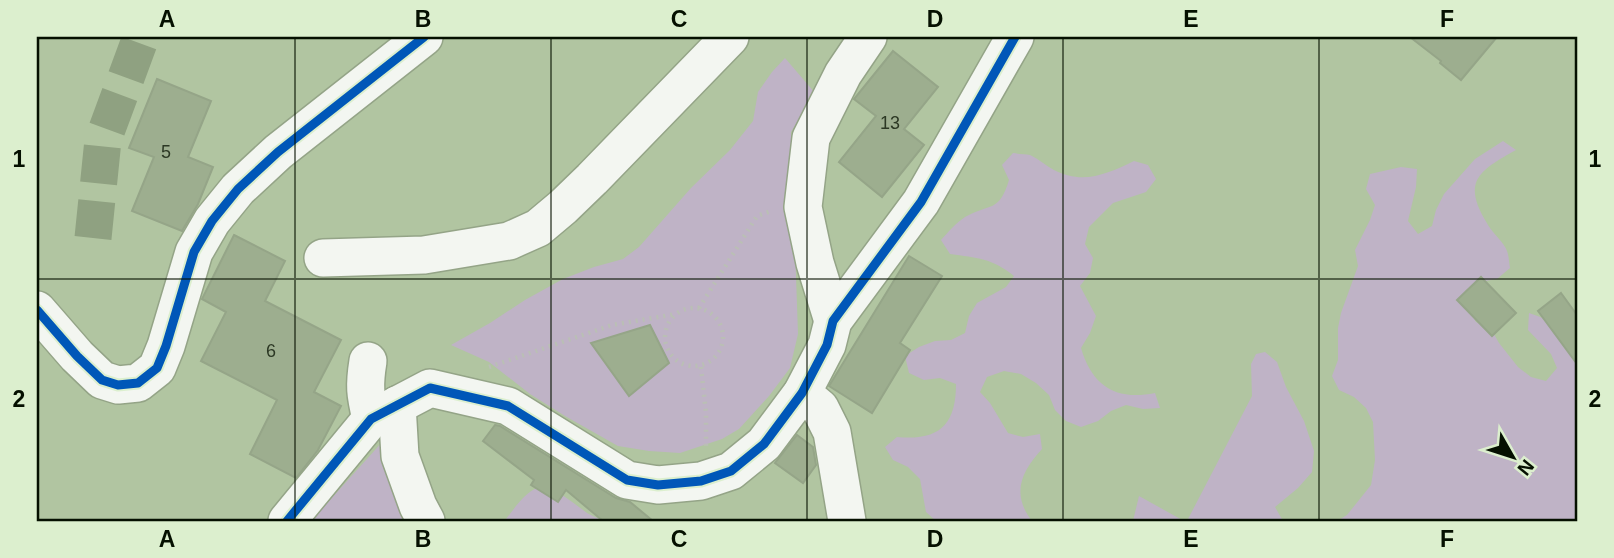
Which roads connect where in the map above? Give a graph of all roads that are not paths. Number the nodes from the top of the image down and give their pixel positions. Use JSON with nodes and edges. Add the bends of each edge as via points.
{"nodes":[{"id":1,"x":424,"y":37,"type":"edge"},
{"id":2,"x":730,"y":37,"type":"edge"},
{"id":3,"x":868,"y":37,"type":"edge"},
{"id":4,"x":1015,"y":37,"type":"edge"},
{"id":5,"x":323,"y":258,"type":"dead end"},
{"id":6,"x":37,"y":310,"type":"edge"},
{"id":7,"x":833,"y":321,"type":"junction"},
{"id":8,"x":368,"y":361,"type":"dead end"},
{"id":9,"x":802,"y":393,"type":"junction"},
{"id":10,"x":384,"y":412,"type":"junction"},
{"id":11,"x":287,"y":521,"type":"edge"},
{"id":12,"x":426,"y":521,"type":"edge"},
{"id":13,"x":847,"y":521,"type":"edge"}],
"edges":[{"from":1,"to":6,"type":"street","via":[[238,189],[194,252],[157,368],[138,383],[118,386],[102,380]]},
{"from":2,"to":5,"type":"street","via":[[538,228],[509,242],[424,255]]},
{"from":3,"to":7,"type":"street","via":[[843,74],[811,138],[803,207]]},
{"from":4,"to":7,"type":"street","via":[[920,201]]},
{"from":7,"to":9,"type":"street","via":[[827,345]]},
{"from":8,"to":10,"type":"street","via":[[365,394]]},
{"from":9,"to":10,"type":"street","via":[[764,444],[731,471],[701,481],[658,485],[626,480],[508,406],[430,388]]},
{"from":9,"to":13,"type":"street","via":[[820,408],[832,432]]},
{"from":10,"to":11,"type":"street"},
{"from":10,"to":12,"type":"street"}]}
